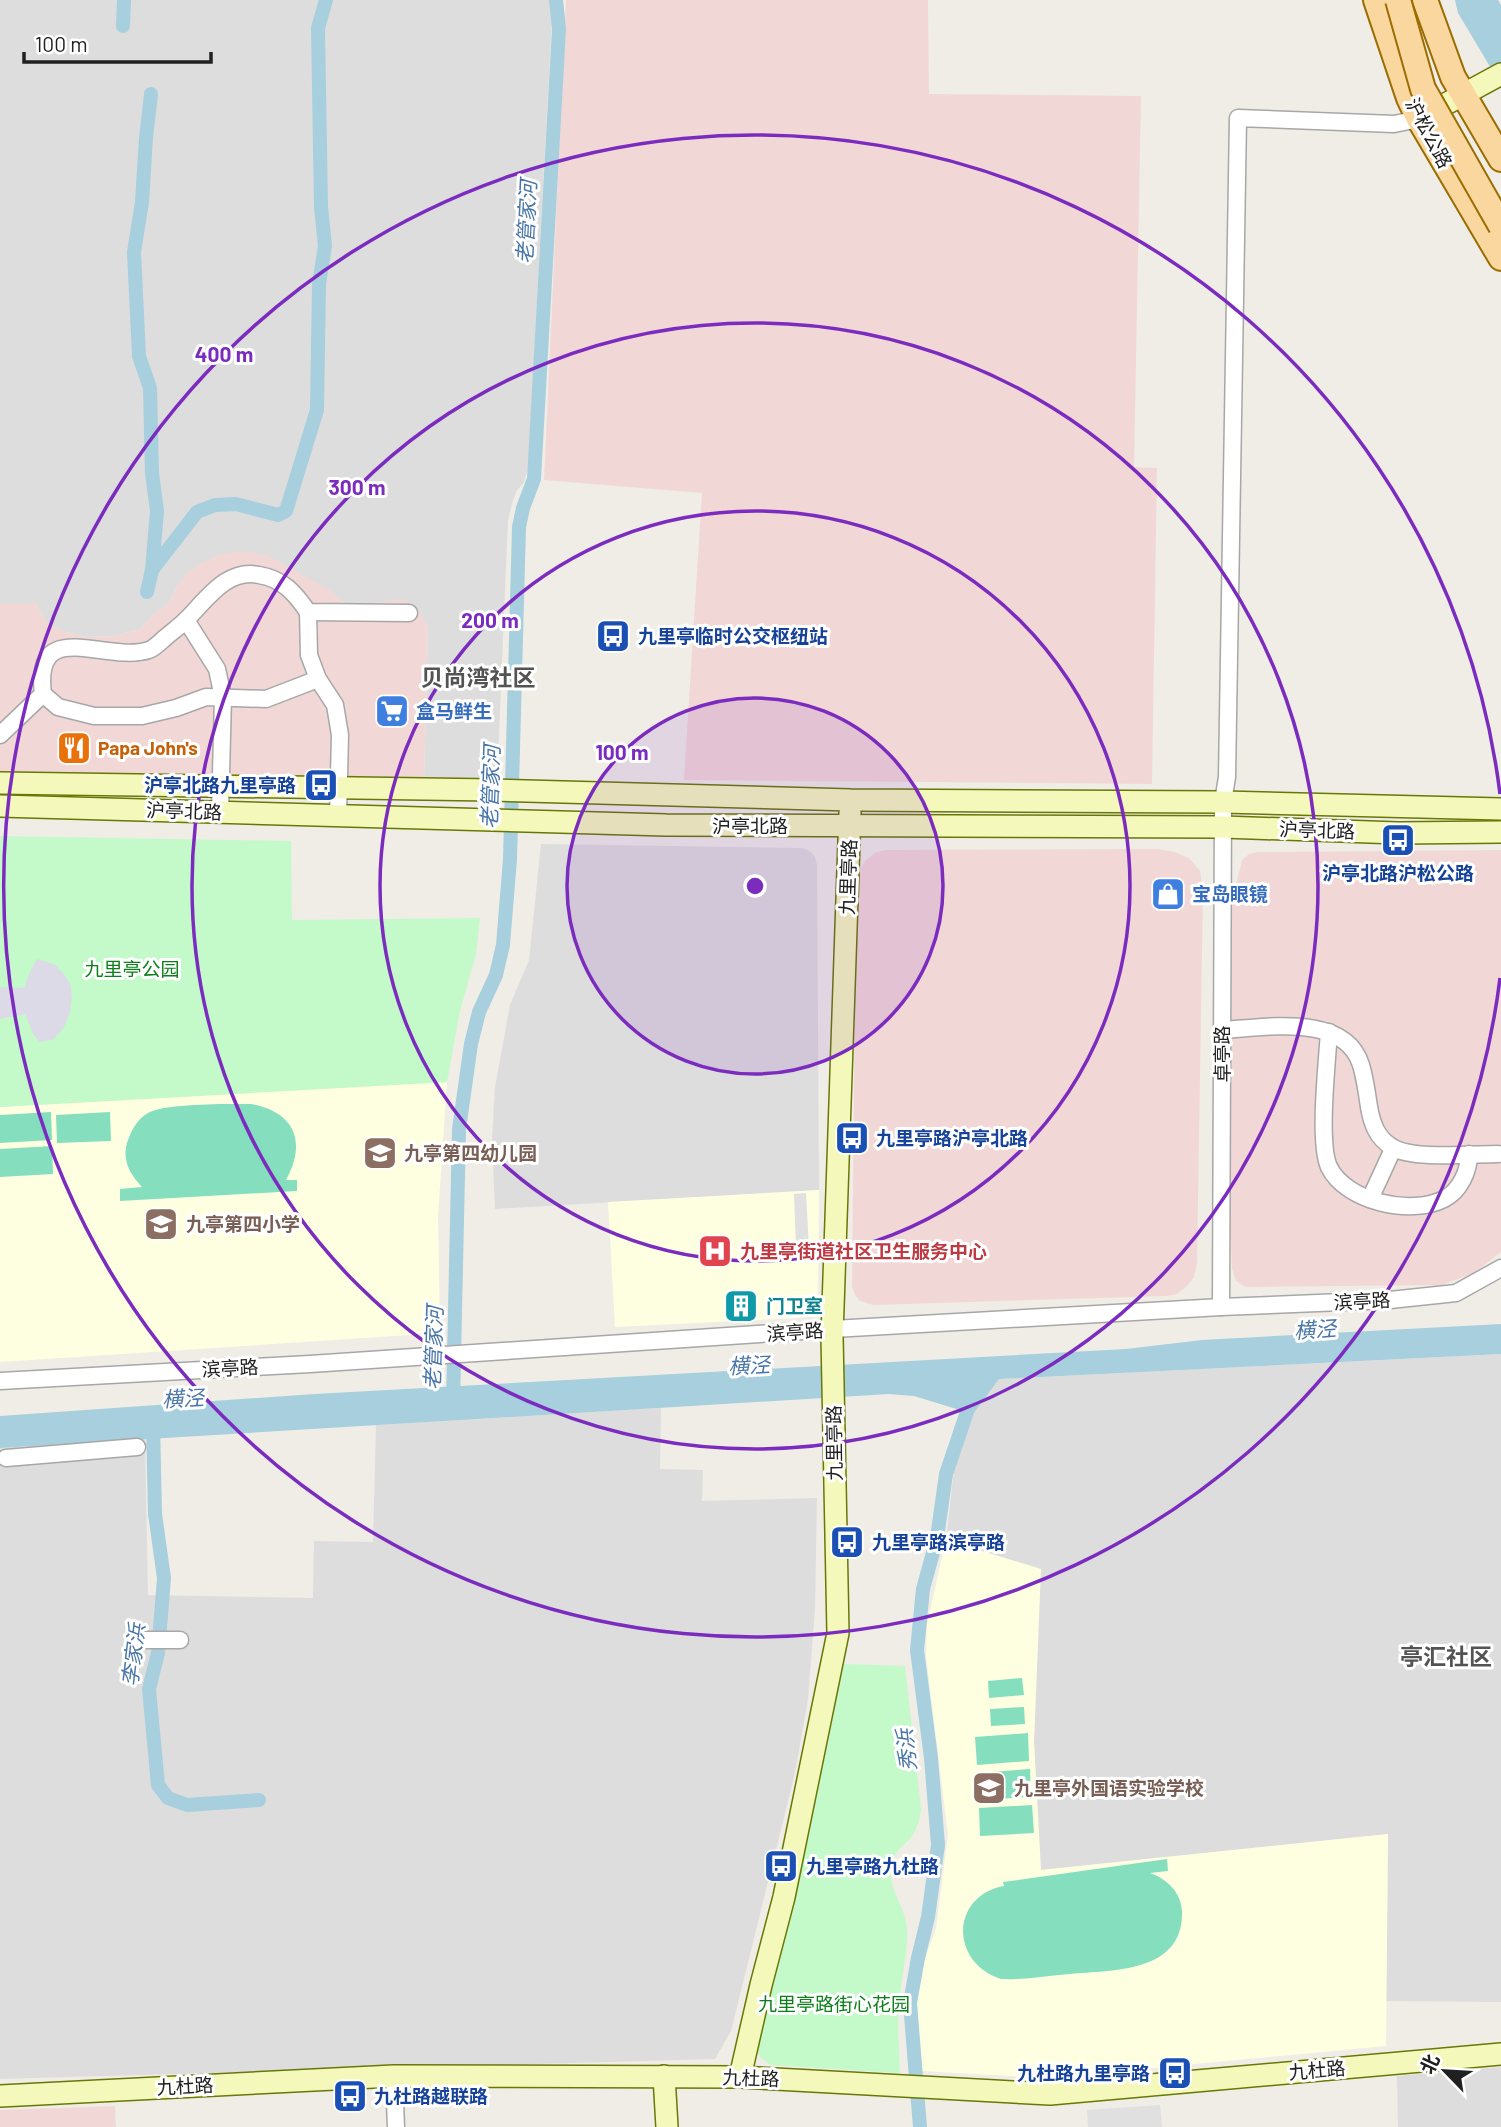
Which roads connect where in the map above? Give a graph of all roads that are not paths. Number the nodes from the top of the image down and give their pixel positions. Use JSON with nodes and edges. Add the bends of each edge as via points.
{"nodes":[{"id":1,"x":1376,"y":0,"type":"edge"},
{"id":2,"x":1398,"y":0,"type":"edge"},
{"id":3,"x":1415,"y":0,"type":"edge"},
{"id":4,"x":1424,"y":0,"type":"edge"},
{"id":5,"x":1494,"y":78,"type":"edge"},
{"id":6,"x":1463,"y":94,"type":"junction"},
{"id":7,"x":1419,"y":119,"type":"junction"},
{"id":8,"x":1501,"y":159,"type":"edge"},
{"id":9,"x":1501,"y":202,"type":"edge"},
{"id":10,"x":1501,"y":226,"type":"edge"},
{"id":11,"x":1501,"y":258,"type":"edge"},
{"id":12,"x":307,"y":612,"type":"junction"},
{"id":13,"x":409,"y":613,"type":"dead end"},
{"id":14,"x":186,"y":620,"type":"junction"},
{"id":15,"x":318,"y":679,"type":"junction"},
{"id":16,"x":43,"y":694,"type":"junction"},
{"id":17,"x":223,"y":697,"type":"junction"},
{"id":18,"x":0,"y":734,"type":"edge"},
{"id":19,"x":0,"y":783,"type":"edge"},
{"id":20,"x":220,"y":787,"type":"junction"},
{"id":21,"x":339,"y":788,"type":"junction"},
{"id":22,"x":851,"y":800,"type":"junction"},
{"id":23,"x":1223,"y":802,"type":"junction"},
{"id":24,"x":0,"y":806,"type":"edge"},
{"id":25,"x":1501,"y":809,"type":"edge"},
{"id":26,"x":220,"y":812,"type":"junction"},
{"id":27,"x":338,"y":816,"type":"junction"},
{"id":28,"x":850,"y":827,"type":"junction"},
{"id":29,"x":1223,"y":827,"type":"junction"},
{"id":30,"x":1501,"y":832,"type":"edge"},
{"id":31,"x":1222,"y":1030,"type":"junction"},
{"id":32,"x":1329,"y":1032,"type":"junction"},
{"id":33,"x":1393,"y":1149,"type":"junction"},
{"id":34,"x":1469,"y":1154,"type":"junction"},
{"id":35,"x":1498,"y":1154,"type":"dead end"},
{"id":36,"x":1370,"y":1199,"type":"junction"},
{"id":37,"x":1501,"y":1268,"type":"edge"},
{"id":38,"x":1221,"y":1307,"type":"junction"},
{"id":39,"x":832,"y":1329,"type":"junction"},
{"id":40,"x":0,"y":1381,"type":"edge"},
{"id":41,"x":137,"y":1447,"type":"dead end"},
{"id":42,"x":6,"y":1458,"type":"dead end"},
{"id":43,"x":140,"y":1640,"type":"dead end"},
{"id":44,"x":180,"y":1640,"type":"dead end"},
{"id":45,"x":1501,"y":2054,"type":"edge"},
{"id":46,"x":394,"y":2076,"type":"junction"},
{"id":47,"x":664,"y":2077,"type":"junction"},
{"id":48,"x":740,"y":2077,"type":"junction"},
{"id":49,"x":0,"y":2096,"type":"edge"},
{"id":50,"x":396,"y":2127,"type":"edge"},
{"id":51,"x":667,"y":2127,"type":"edge"}],
"edges":[{"from":1,"to":7,"type":"main road","name":"沪松公路"},
{"from":2,"to":10,"type":"main road","bridge":true,"via":[[1423,89]]},
{"from":3,"to":9,"type":"main road","via":[[1438,84]]},
{"from":4,"to":6,"type":"main road"},
{"from":5,"to":6,"type":"street"},
{"from":6,"to":7,"type":"street"},
{"from":6,"to":8,"type":"main road"},
{"from":7,"to":11,"type":"main road","name":"沪松公路"},
{"from":7,"to":23,"type":"street","name":"卓亭路","via":[[1394,124],[1238,118]]},
{"from":12,"to":13,"type":"street"},
{"from":12,"to":14,"type":"street","via":[[295,592],[273,577],[250,573],[230,578]]},
{"from":12,"to":15,"type":"street","via":[[309,655]]},
{"from":14,"to":16,"type":"street","via":[[151,650],[54,650],[41,677]]},
{"from":14,"to":17,"type":"street","via":[[217,669]]},
{"from":15,"to":17,"type":"street","via":[[266,699]]},
{"from":15,"to":21,"type":"street","via":[[335,705],[340,734]]},
{"from":16,"to":17,"type":"street","via":[[58,706],[94,716],[142,716],[206,697]]},
{"from":16,"to":18,"type":"street"},
{"from":17,"to":20,"type":"street"},
{"from":19,"to":20,"type":"street","name":"沪亭北路"},
{"from":20,"to":21,"type":"street","name":"沪亭北路"},
{"from":20,"to":26,"type":"street"},
{"from":21,"to":22,"type":"street","name":"沪亭北路"},
{"from":21,"to":27,"type":"street"},
{"from":22,"to":23,"type":"street","name":"沪亭北路"},
{"from":22,"to":28,"type":"street","name":"九里亭路"},
{"from":23,"to":25,"type":"street","name":"沪亭北路"},
{"from":23,"to":29,"type":"street","name":"卓亭路"},
{"from":24,"to":26,"type":"street","name":"沪亭北路"},
{"from":26,"to":27,"type":"street","name":"沪亭北路"},
{"from":27,"to":28,"type":"street","name":"沪亭北路"},
{"from":28,"to":29,"type":"street","name":"沪亭北路"},
{"from":28,"to":39,"type":"street","name":"九里亭路"},
{"from":29,"to":30,"type":"street","name":"沪亭北路"},
{"from":29,"to":31,"type":"street","name":"卓亭路"},
{"from":31,"to":32,"type":"street","via":[[1308,1026]]},
{"from":31,"to":38,"type":"street","name":"卓亭路"},
{"from":32,"to":33,"type":"street","via":[[1348,1043],[1361,1063],[1371,1121],[1379,1138]]},
{"from":32,"to":36,"type":"street","via":[[1324,1146],[1329,1167],[1353,1192]]},
{"from":33,"to":34,"type":"street","via":[[1411,1154]]},
{"from":33,"to":36,"type":"street"},
{"from":34,"to":35,"type":"street"},
{"from":34,"to":36,"type":"street","via":[[1469,1168],[1447,1198],[1429,1205],[1405,1206]]},
{"from":37,"to":38,"type":"street","name":"滨亭路","via":[[1456,1293]]},
{"from":38,"to":39,"type":"street","name":"滨亭路"},
{"from":39,"to":40,"type":"street","name":"滨亭路"},
{"from":39,"to":48,"type":"street","name":"九里亭路","via":[[838,1633],[784,1897]]},
{"from":41,"to":42,"type":"street"},
{"from":43,"to":44,"type":"street"},
{"from":45,"to":48,"type":"street","name":"九杜路","via":[[1050,2094]]},
{"from":46,"to":47,"type":"street","name":"九杜路"},
{"from":46,"to":49,"type":"street","name":"九杜路"},
{"from":46,"to":50,"type":"street"},
{"from":47,"to":48,"type":"street","name":"九杜路"},
{"from":47,"to":51,"type":"street"}]}
